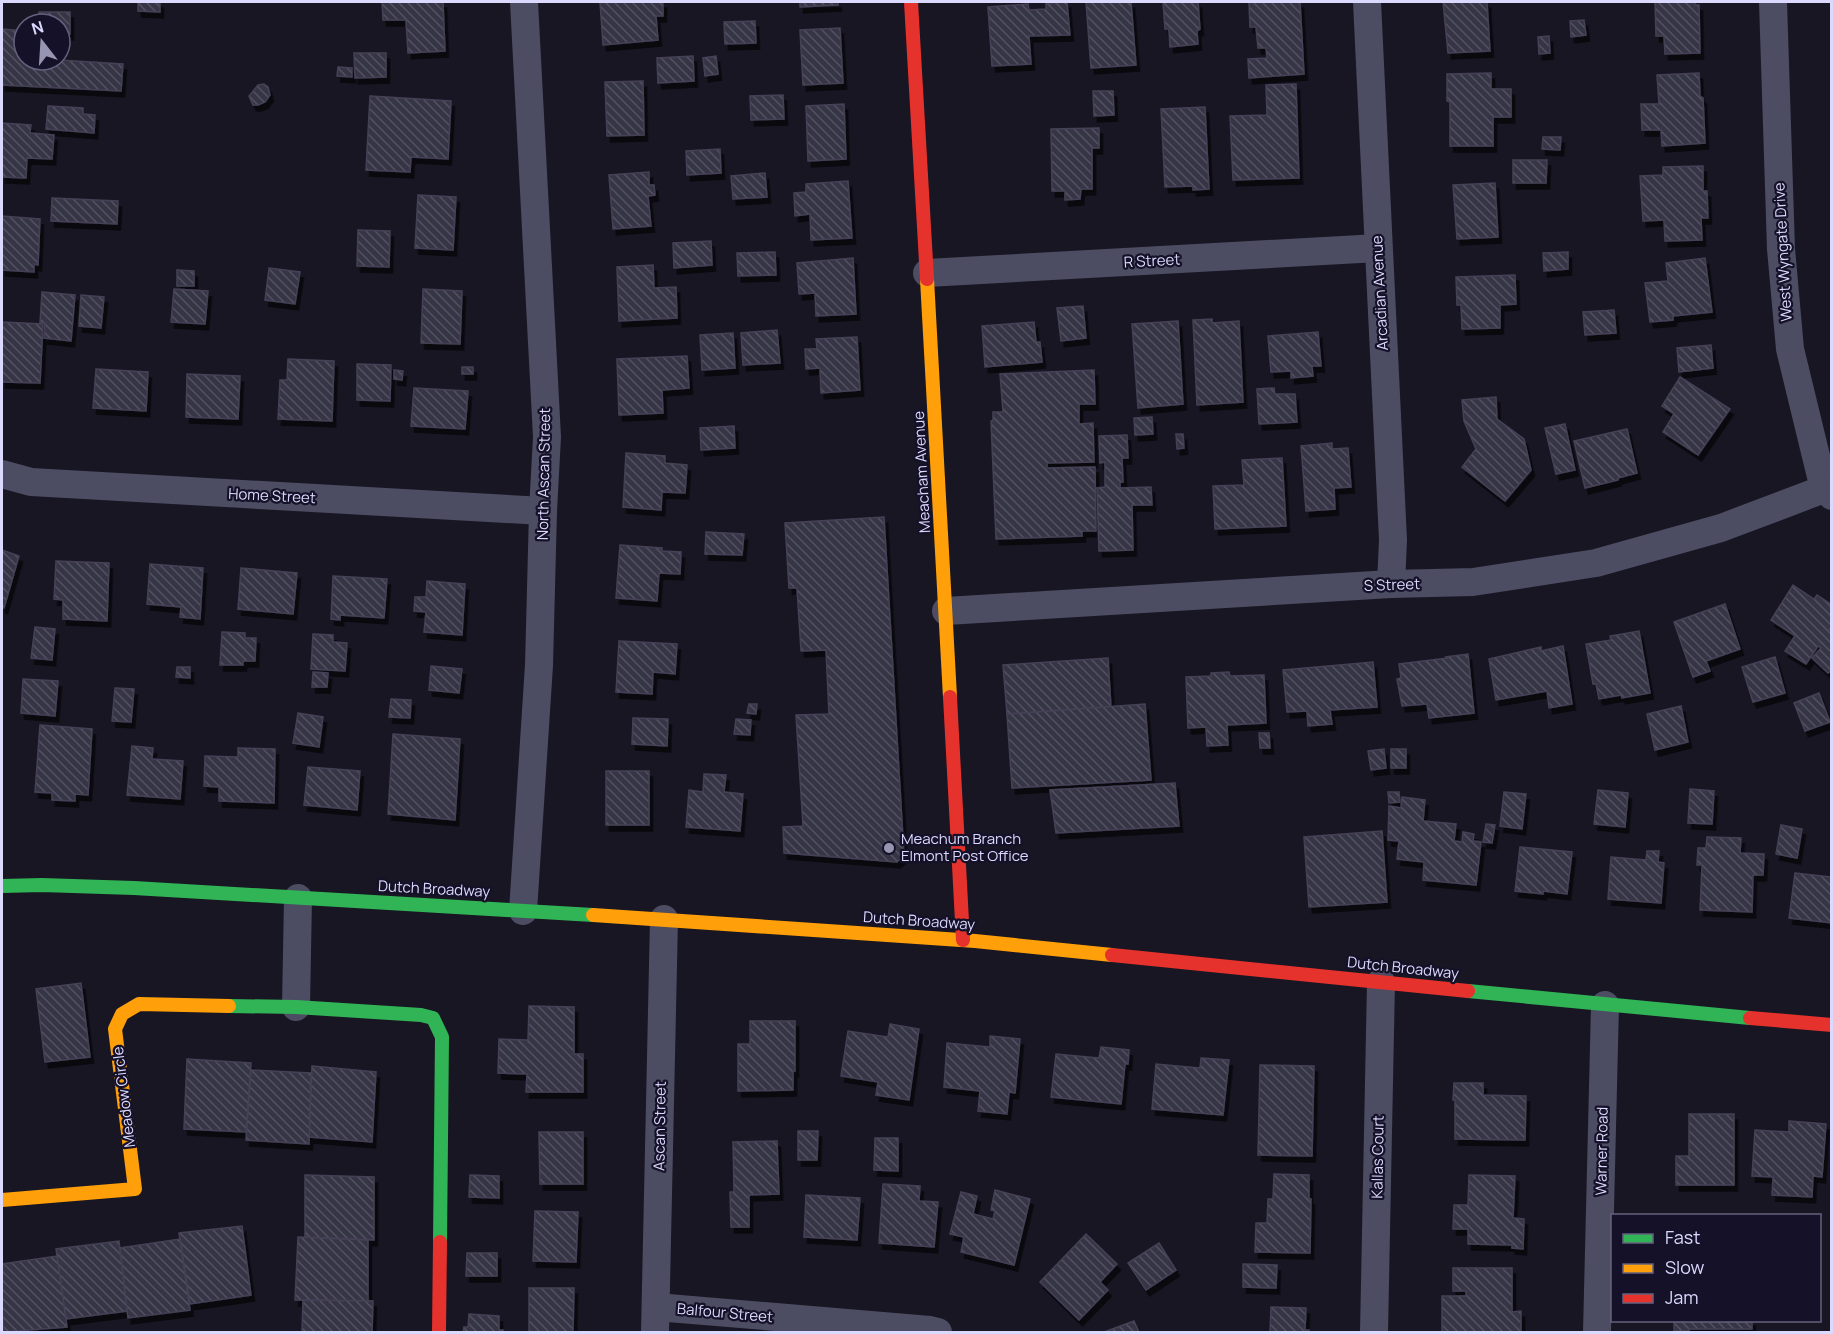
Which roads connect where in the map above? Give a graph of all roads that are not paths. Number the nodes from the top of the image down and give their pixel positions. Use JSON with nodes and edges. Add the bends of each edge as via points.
{"nodes":[{"id":1,"x":524,"y":2,"type":"edge"},
{"id":2,"x":911,"y":2,"type":"edge"},
{"id":3,"x":1367,"y":2,"type":"edge"},
{"id":4,"x":1773,"y":2,"type":"edge"},
{"id":5,"x":1378,"y":248,"type":"junction"},
{"id":6,"x":927,"y":273,"type":"junction"},
{"id":7,"x":2,"y":474,"type":"edge"},
{"id":8,"x":1828,"y":492,"type":"edge"},
{"id":9,"x":543,"y":511,"type":"junction"},
{"id":10,"x":1391,"y":584,"type":"junction"},
{"id":11,"x":946,"y":611,"type":"junction"},
{"id":12,"x":2,"y":886,"type":"edge"},
{"id":13,"x":298,"y":898,"type":"junction"},
{"id":14,"x":523,"y":911,"type":"junction"},
{"id":15,"x":664,"y":920,"type":"junction"},
{"id":16,"x":963,"y":940,"type":"junction"},
{"id":17,"x":1382,"y":982,"type":"junction"},
{"id":18,"x":1605,"y":1005,"type":"junction"},
{"id":19,"x":296,"y":1007,"type":"junction"},
{"id":20,"x":1832,"y":1025,"type":"edge"},
{"id":21,"x":2,"y":1200,"type":"edge"},
{"id":22,"x":656,"y":1320,"type":"edge"},
{"id":23,"x":439,"y":1332,"type":"edge"},
{"id":24,"x":938,"y":1332,"type":"edge"},
{"id":25,"x":1374,"y":1332,"type":"edge"},
{"id":26,"x":1597,"y":1332,"type":"edge"}],
"edges":[{"from":1,"to":9,"type":"street","name":"North Ascan Street","via":[[547,437]]},
{"from":2,"to":6,"type":"main road","name":"Meacham Avenue"},
{"from":3,"to":5,"type":"street","name":"Arcadian Avenue"},
{"from":4,"to":8,"type":"street","name":"West Wyngate Drive","via":[[1781,249],[1790,349]]},
{"from":5,"to":6,"type":"street","name":"R Street"},
{"from":5,"to":10,"type":"street","name":"Arcadian Avenue","via":[[1393,540]]},
{"from":6,"to":11,"type":"main road","name":"Meacham Avenue"},
{"from":7,"to":9,"type":"street","name":"Home Street","via":[[31,482]]},
{"from":8,"to":10,"type":"street","name":"S Street","via":[[1721,528],[1596,563],[1473,582]]},
{"from":9,"to":14,"type":"street","name":"North Ascan Street","via":[[539,665]]},
{"from":10,"to":11,"type":"street","name":"S Street"},
{"from":11,"to":16,"type":"main road","name":"Meacham Avenue"},
{"from":12,"to":13,"type":"main road","name":"Dutch Broadway","via":[[134,888]]},
{"from":13,"to":14,"type":"main road","name":"Dutch Broadway"},
{"from":13,"to":19,"type":"street"},
{"from":14,"to":15,"type":"main road","name":"Dutch Broadway"},
{"from":15,"to":16,"type":"main road","name":"Dutch Broadway"},
{"from":15,"to":22,"type":"street","name":"Ascan Street"},
{"from":16,"to":17,"type":"main road","name":"Dutch Broadway"},
{"from":17,"to":18,"type":"main road","name":"Dutch Broadway"},
{"from":17,"to":25,"type":"street","name":"Kallas Court"},
{"from":18,"to":20,"type":"main road","name":"Dutch Broadway"},
{"from":18,"to":26,"type":"street","name":"Warner Road"},
{"from":19,"to":21,"type":"main road","name":"Meadow Circle","via":[[153,1003],[139,1004],[122,1014],[116,1029],[135,1189]]},
{"from":19,"to":23,"type":"main road","name":"Meadow Circle","via":[[433,1018],[442,1037]]},
{"from":22,"to":24,"type":"street","name":"Balfour Street"}]}
